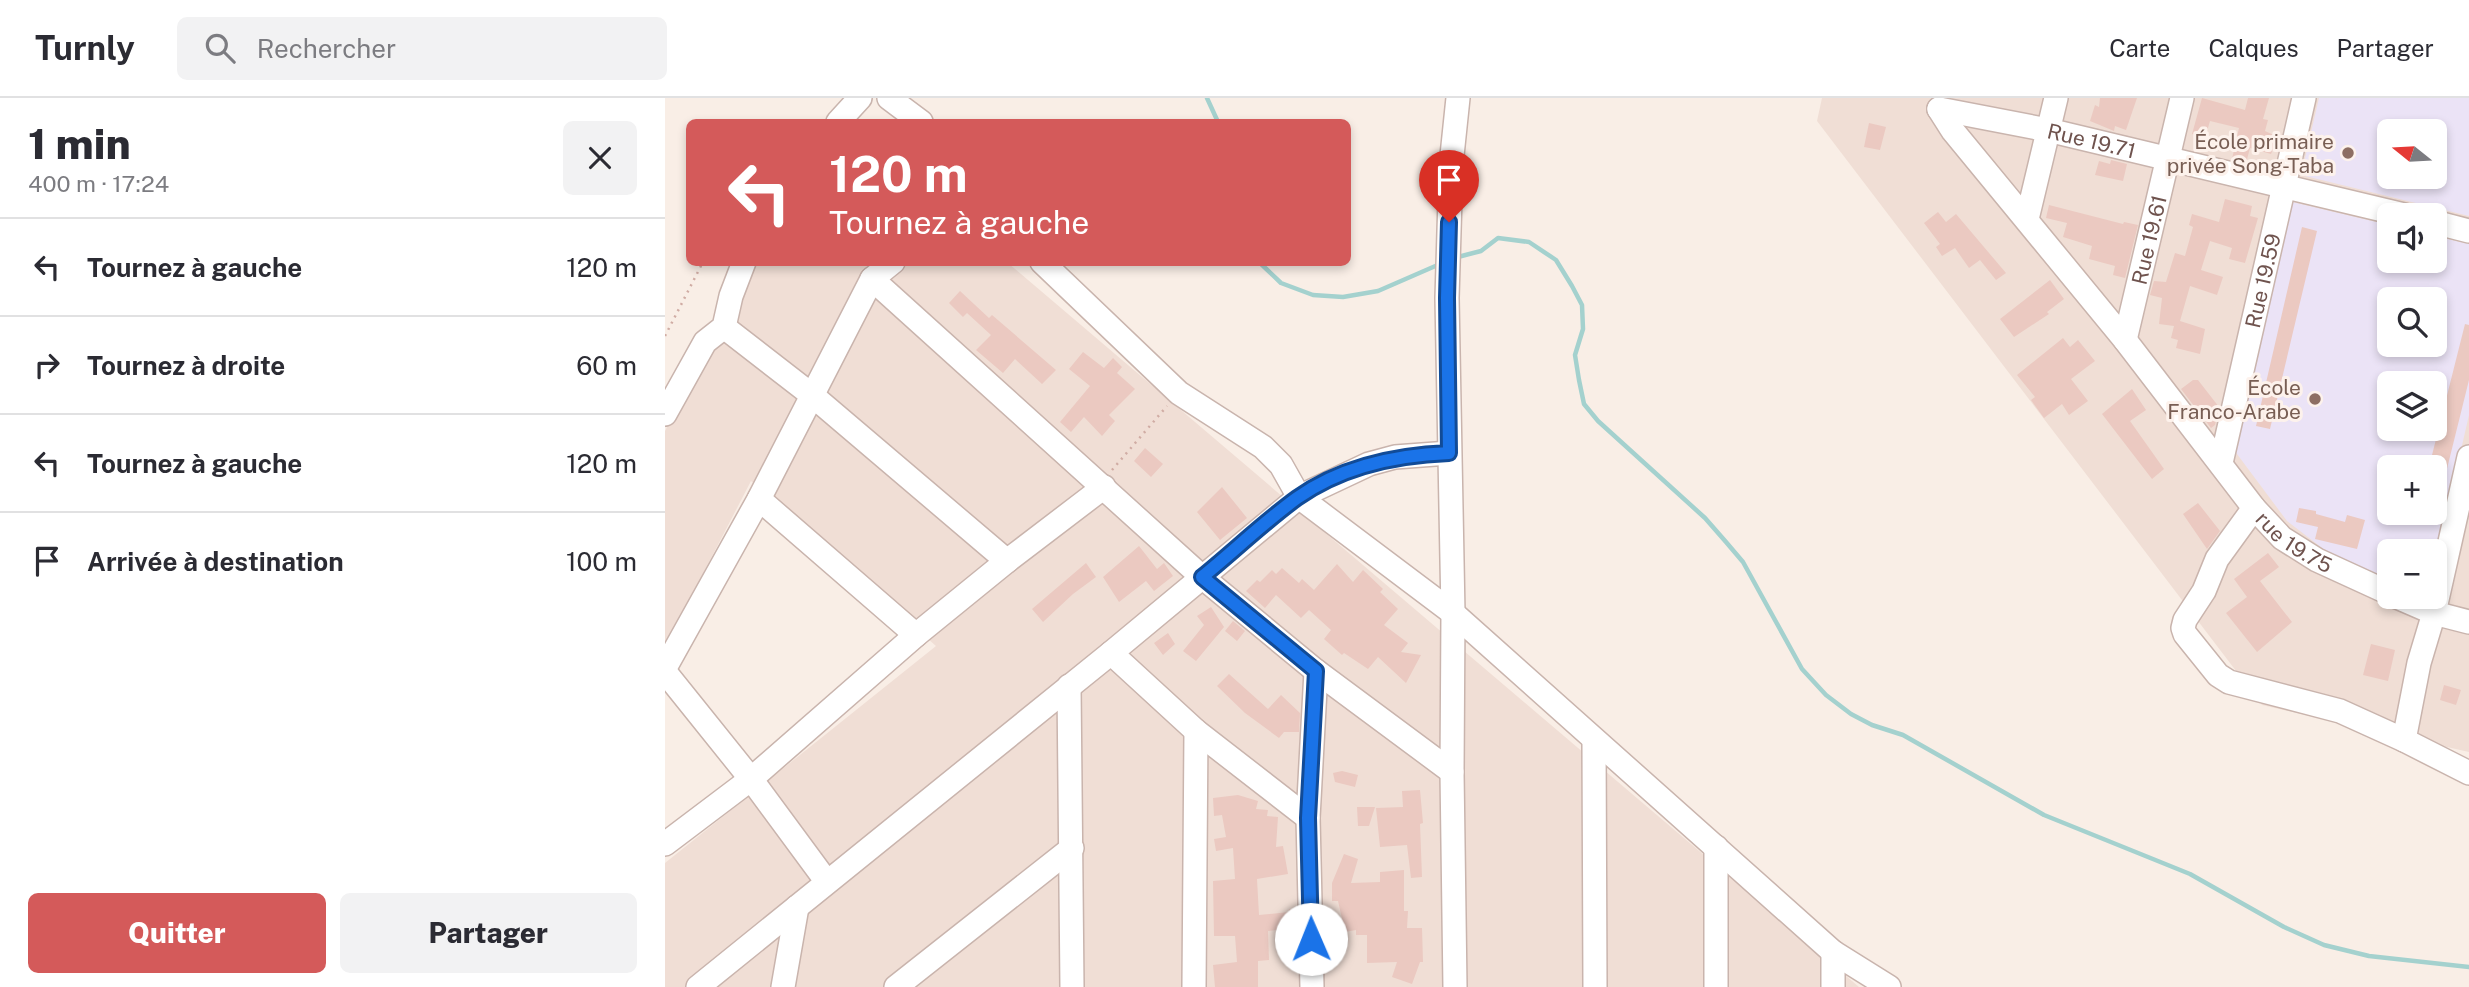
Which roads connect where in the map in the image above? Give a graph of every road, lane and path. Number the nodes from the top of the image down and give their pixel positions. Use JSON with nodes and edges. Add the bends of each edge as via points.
{"nodes":[{"id":1,"x":860,"y":98,"type":"edge"},
{"id":2,"x":889,"y":98,"type":"edge"},
{"id":3,"x":1458,"y":98,"type":"edge"},
{"id":4,"x":2056,"y":98,"type":"edge"},
{"id":5,"x":2182,"y":98,"type":"edge"},
{"id":6,"x":2304,"y":98,"type":"edge"},
{"id":7,"x":1939,"y":103,"type":"edge"},
{"id":8,"x":841,"y":119,"type":"edge"},
{"id":9,"x":917,"y":119,"type":"edge"},
{"id":10,"x":2048,"y":130,"type":"junction"},
{"id":11,"x":2168,"y":159,"type":"junction"},
{"id":12,"x":2284,"y":186,"type":"junction"},
{"id":13,"x":2377,"y":208,"type":"edge"},
{"id":14,"x":2027,"y":219,"type":"junction"},
{"id":15,"x":2447,"y":225,"type":"edge"},
{"id":16,"x":2469,"y":231,"type":"edge"},
{"id":17,"x":701,"y":266,"type":"edge"},
{"id":18,"x":742,"y":266,"type":"edge"},
{"id":19,"x":889,"y":266,"type":"edge"},
{"id":20,"x":1046,"y":266,"type":"edge"},
{"id":21,"x":873,"y":279,"type":"junction"},
{"id":22,"x":724,"y":327,"type":"junction"},
{"id":23,"x":665,"y":336,"type":"edge"},
{"id":24,"x":2125,"y":340,"type":"junction"},
{"id":25,"x":1179,"y":393,"type":"junction"},
{"id":26,"x":813,"y":396,"type":"junction"},
{"id":27,"x":665,"y":414,"type":"edge"},
{"id":28,"x":1449,"y":453,"type":"junction"},
{"id":29,"x":2469,"y":457,"type":"edge"},
{"id":30,"x":2221,"y":463,"type":"junction"},
{"id":31,"x":1102,"y":485,"type":"junction"},
{"id":32,"x":1299,"y":497,"type":"junction"},
{"id":33,"x":759,"y":499,"type":"junction"},
{"id":34,"x":2254,"y":508,"type":"junction"},
{"id":35,"x":1007,"y":561,"type":"junction"},
{"id":36,"x":1202,"y":577,"type":"junction"},
{"id":37,"x":2377,"y":588,"type":"edge"},
{"id":38,"x":2423,"y":609,"type":"edge"},
{"id":39,"x":1453,"y":613,"type":"junction"},
{"id":40,"x":2434,"y":614,"type":"junction"},
{"id":41,"x":2469,"y":622,"type":"edge"},
{"id":42,"x":916,"y":635,"type":"junction"},
{"id":43,"x":1111,"y":653,"type":"junction"},
{"id":44,"x":665,"y":670,"type":"edge"},
{"id":45,"x":1316,"y":671,"type":"junction"},
{"id":46,"x":1069,"y":686,"type":"junction"},
{"id":47,"x":1196,"y":731,"type":"junction"},
{"id":48,"x":1594,"y":740,"type":"junction"},
{"id":49,"x":2404,"y":740,"type":"junction"},
{"id":50,"x":1452,"y":772,"type":"junction"},
{"id":51,"x":2469,"y":773,"type":"edge"},
{"id":52,"x":751,"y":779,"type":"junction"},
{"id":53,"x":1308,"y":818,"type":"junction"},
{"id":54,"x":665,"y":845,"type":"edge"},
{"id":55,"x":1716,"y":847,"type":"junction"},
{"id":56,"x":1072,"y":848,"type":"junction"},
{"id":57,"x":827,"y":882,"type":"junction"},
{"id":58,"x":797,"y":908,"type":"junction"},
{"id":59,"x":1833,"y":952,"type":"junction"},
{"id":60,"x":698,"y":987,"type":"edge"},
{"id":61,"x":783,"y":987,"type":"edge"},
{"id":62,"x":895,"y":987,"type":"edge"},
{"id":63,"x":1072,"y":987,"type":"edge"},
{"id":64,"x":1194,"y":987,"type":"edge"},
{"id":65,"x":1312,"y":987,"type":"edge"},
{"id":66,"x":1455,"y":987,"type":"edge"},
{"id":67,"x":1595,"y":987,"type":"edge"},
{"id":68,"x":1716,"y":987,"type":"edge"},
{"id":69,"x":1833,"y":987,"type":"edge"},
{"id":70,"x":1889,"y":987,"type":"edge"}],
"edges":[{"from":1,"to":8,"type":"street"},
{"from":2,"to":9,"type":"street"},
{"from":3,"to":28,"type":"street","via":[[1448,244]]},
{"from":4,"to":10,"type":"street"},
{"from":5,"to":11,"type":"street","name":"Rue 19.61"},
{"from":6,"to":12,"type":"street","name":"Rue 19.59"},
{"from":7,"to":10,"type":"street","name":"Rue 19.71"},
{"from":7,"to":14,"type":"street","name":"rue 19.75","via":[[1953,131]]},
{"from":10,"to":11,"type":"street","name":"Rue 19.71"},
{"from":10,"to":14,"type":"street"},
{"from":11,"to":12,"type":"street","name":"Rue 19.71"},
{"from":11,"to":24,"type":"street","name":"Rue 19.61"},
{"from":12,"to":13,"type":"street","name":"Rue 19.71"},
{"from":12,"to":30,"type":"street","name":"Rue 19.59"},
{"from":14,"to":24,"type":"street","name":"rue 19.75"},
{"from":15,"to":16,"type":"street"},
{"from":17,"to":23,"type":"path"},
{"from":18,"to":22,"type":"street"},
{"from":19,"to":21,"type":"street"},
{"from":20,"to":25,"type":"street"},
{"from":21,"to":26,"type":"street"},
{"from":21,"to":31,"type":"street"},
{"from":22,"to":26,"type":"street"},
{"from":22,"to":27,"type":"street","via":[[705,342]]},
{"from":24,"to":30,"type":"street","name":"rue 19.75"},
{"from":25,"to":31,"type":"path"},
{"from":25,"to":32,"type":"street","via":[[1263,447],[1281,465]]},
{"from":26,"to":33,"type":"street"},
{"from":26,"to":35,"type":"street"},
{"from":28,"to":32,"type":"street","via":[[1370,464]]},
{"from":28,"to":39,"type":"street"},
{"from":29,"to":40,"type":"street"},
{"from":30,"to":34,"type":"street","name":"rue 19.75"},
{"from":31,"to":35,"type":"street"},
{"from":31,"to":36,"type":"street"},
{"from":32,"to":36,"type":"street"},
{"from":32,"to":39,"type":"street"},
{"from":33,"to":42,"type":"street"},
{"from":33,"to":44,"type":"street"},
{"from":34,"to":37,"type":"street","name":"rue 19.75","via":[[2282,538]]},
{"from":34,"to":49,"type":"street","via":[[2217,559],[2185,620],[2185,634],[2229,682],[2340,711]]},
{"from":35,"to":42,"type":"street"},
{"from":36,"to":43,"type":"street"},
{"from":36,"to":45,"type":"street"},
{"from":38,"to":40,"type":"street"},
{"from":39,"to":48,"type":"street"},
{"from":39,"to":50,"type":"street"},
{"from":40,"to":41,"type":"street"},
{"from":40,"to":49,"type":"street"},
{"from":42,"to":52,"type":"street"},
{"from":43,"to":46,"type":"street"},
{"from":43,"to":47,"type":"street"},
{"from":44,"to":52,"type":"street"},
{"from":45,"to":50,"type":"street"},
{"from":45,"to":53,"type":"street"},
{"from":46,"to":56,"type":"street"},
{"from":46,"to":57,"type":"street"},
{"from":47,"to":53,"type":"street"},
{"from":47,"to":64,"type":"street"},
{"from":48,"to":55,"type":"street"},
{"from":48,"to":67,"type":"street"},
{"from":49,"to":51,"type":"street"},
{"from":50,"to":66,"type":"street"},
{"from":52,"to":54,"type":"street"},
{"from":52,"to":57,"type":"street"},
{"from":53,"to":65,"type":"street"},
{"from":55,"to":59,"type":"street"},
{"from":55,"to":68,"type":"street"},
{"from":56,"to":62,"type":"street"},
{"from":56,"to":63,"type":"street"},
{"from":57,"to":58,"type":"street"},
{"from":58,"to":60,"type":"street"},
{"from":58,"to":61,"type":"street"},
{"from":59,"to":69,"type":"street"},
{"from":59,"to":70,"type":"street"}]}
